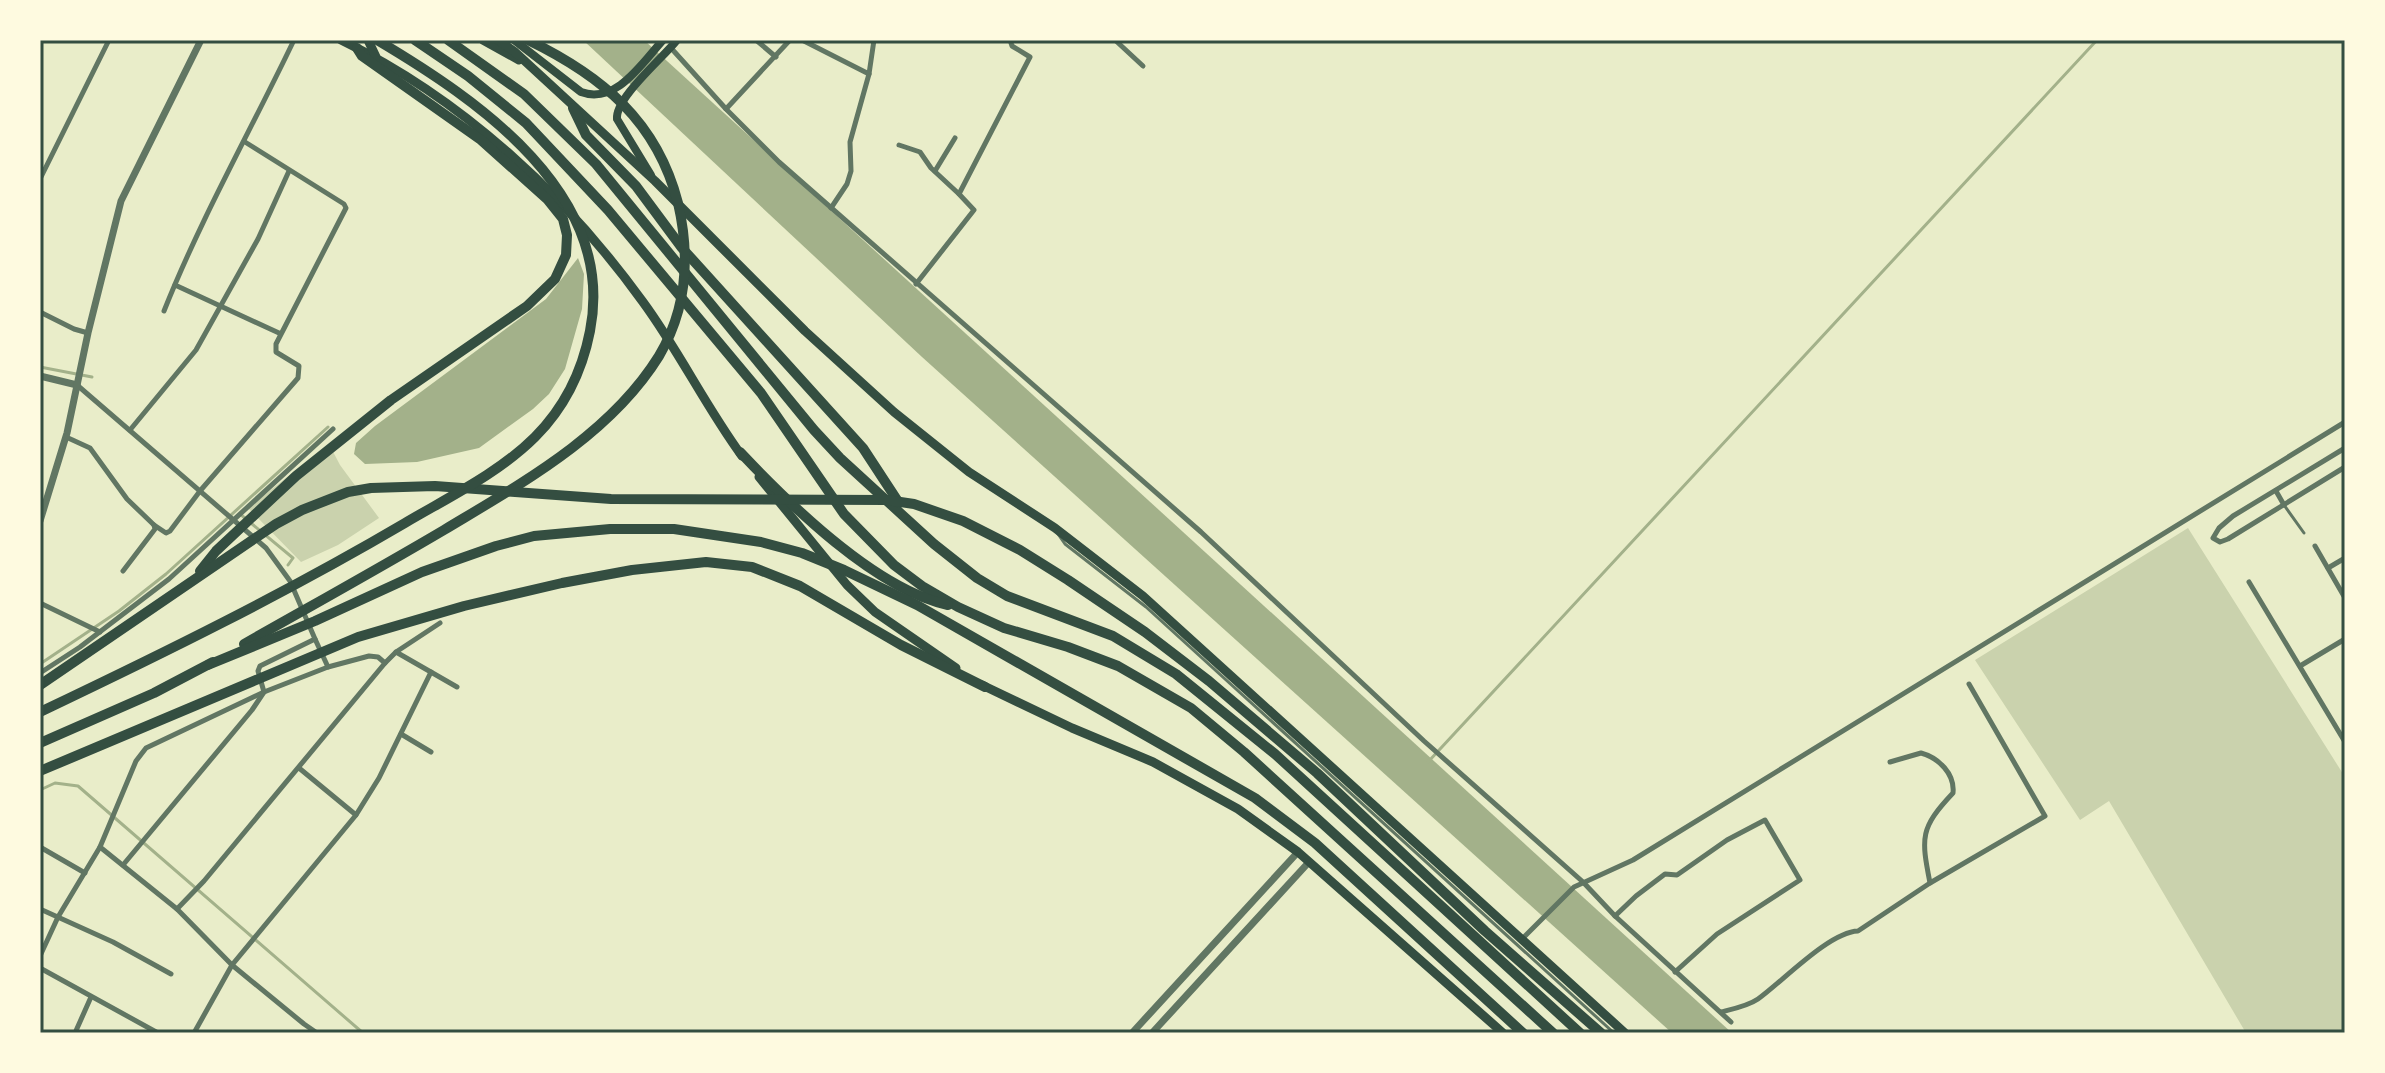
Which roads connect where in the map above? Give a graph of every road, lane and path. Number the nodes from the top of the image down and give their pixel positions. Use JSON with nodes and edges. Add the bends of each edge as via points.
{"nodes":[{"id":1,"x":109,"y":40,"type":"edge"},
{"id":2,"x":201,"y":40,"type":"edge"},
{"id":3,"x":294,"y":40,"type":"edge"},
{"id":4,"x":341,"y":40,"type":"edge"},
{"id":5,"x":368,"y":40,"type":"edge"},
{"id":6,"x":377,"y":40,"type":"edge"},
{"id":7,"x":415,"y":40,"type":"edge"},
{"id":8,"x":483,"y":40,"type":"edge"},
{"id":9,"x":491,"y":40,"type":"edge"},
{"id":10,"x":498,"y":40,"type":"edge"},
{"id":11,"x":514,"y":40,"type":"edge"},
{"id":12,"x":528,"y":40,"type":"edge"},
{"id":13,"x":677,"y":40,"type":"edge"},
{"id":14,"x":756,"y":40,"type":"edge"},
{"id":15,"x":790,"y":40,"type":"edge"},
{"id":16,"x":802,"y":40,"type":"edge"},
{"id":17,"x":874,"y":40,"type":"edge"},
{"id":18,"x":1010,"y":40,"type":"edge"},
{"id":19,"x":1115,"y":40,"type":"edge"},
{"id":20,"x":449,"y":41,"type":"edge"},
{"id":21,"x":661,"y":42,"type":"edge"},
{"id":22,"x":357,"y":48,"type":"junction"},
{"id":23,"x":669,"y":51,"type":"junction"},
{"id":24,"x":376,"y":57,"type":"junction"},
{"id":25,"x":511,"y":57,"type":"junction"},
{"id":26,"x":776,"y":57,"type":"junction"},
{"id":27,"x":522,"y":61,"type":"junction"},
{"id":28,"x":1143,"y":66,"type":"dead end"},
{"id":29,"x":869,"y":74,"type":"junction"},
{"id":30,"x":573,"y":108,"type":"junction"},
{"id":31,"x":726,"y":109,"type":"junction"},
{"id":32,"x":955,"y":138,"type":"dead end"},
{"id":33,"x":245,"y":142,"type":"junction"},
{"id":34,"x":899,"y":145,"type":"dead end"},
{"id":35,"x":289,"y":171,"type":"junction"},
{"id":36,"x":935,"y":171,"type":"junction"},
{"id":37,"x":40,"y":179,"type":"edge"},
{"id":38,"x":655,"y":181,"type":"junction"},
{"id":39,"x":959,"y":194,"type":"junction"},
{"id":40,"x":831,"y":208,"type":"junction"},
{"id":41,"x":916,"y":284,"type":"junction"},
{"id":42,"x":175,"y":285,"type":"junction"},
{"id":43,"x":219,"y":307,"type":"junction"},
{"id":44,"x":164,"y":311,"type":"dead end"},
{"id":45,"x":40,"y":312,"type":"edge"},
{"id":46,"x":88,"y":333,"type":"junction"},
{"id":47,"x":279,"y":333,"type":"junction"},
{"id":48,"x":40,"y":376,"type":"edge"},
{"id":49,"x":77,"y":384,"type":"junction"},
{"id":50,"x":2345,"y":422,"type":"edge"},
{"id":51,"x":133,"y":427,"type":"junction"},
{"id":52,"x":333,"y":429,"type":"dead end"},
{"id":53,"x":66,"y":437,"type":"junction"},
{"id":54,"x":2345,"y":448,"type":"edge"},
{"id":55,"x":740,"y":452,"type":"junction"},
{"id":56,"x":2345,"y":467,"type":"edge"},
{"id":57,"x":203,"y":488,"type":"junction"},
{"id":58,"x":2276,"y":491,"type":"junction"},
{"id":59,"x":2284,"y":505,"type":"junction"},
{"id":60,"x":238,"y":516,"type":"junction"},
{"id":61,"x":40,"y":521,"type":"edge"},
{"id":62,"x":911,"y":522,"type":"junction"},
{"id":63,"x":154,"y":525,"type":"junction"},
{"id":64,"x":1055,"y":528,"type":"junction"},
{"id":65,"x":2304,"y":533,"type":"dead end"},
{"id":66,"x":2315,"y":546,"type":"dead end"},
{"id":67,"x":2345,"y":558,"type":"edge"},
{"id":68,"x":2328,"y":568,"type":"junction"},
{"id":69,"x":123,"y":571,"type":"dead end"},
{"id":70,"x":192,"y":580,"type":"junction"},
{"id":71,"x":2249,"y":582,"type":"dead end"},
{"id":72,"x":2345,"y":598,"type":"edge"},
{"id":73,"x":40,"y":603,"type":"edge"},
{"id":74,"x":958,"y":607,"type":"junction"},
{"id":75,"x":440,"y":623,"type":"dead end"},
{"id":76,"x":95,"y":630,"type":"junction"},
{"id":77,"x":315,"y":639,"type":"junction"},
{"id":78,"x":2345,"y":639,"type":"edge"},
{"id":79,"x":396,"y":652,"type":"junction"},
{"id":80,"x":385,"y":663,"type":"junction"},
{"id":81,"x":208,"y":665,"type":"junction"},
{"id":82,"x":2300,"y":666,"type":"junction"},
{"id":83,"x":328,"y":667,"type":"junction"},
{"id":84,"x":431,"y":672,"type":"junction"},
{"id":85,"x":40,"y":673,"type":"edge"},
{"id":86,"x":1969,"y":684,"type":"dead end"},
{"id":87,"x":40,"y":685,"type":"edge"},
{"id":88,"x":457,"y":687,"type":"dead end"},
{"id":89,"x":985,"y":687,"type":"junction"},
{"id":90,"x":264,"y":692,"type":"junction"},
{"id":91,"x":40,"y":712,"type":"edge"},
{"id":92,"x":401,"y":734,"type":"junction"},
{"id":93,"x":2345,"y":742,"type":"edge"},
{"id":94,"x":40,"y":743,"type":"edge"},
{"id":95,"x":431,"y":752,"type":"dead end"},
{"id":96,"x":1890,"y":762,"type":"dead end"},
{"id":97,"x":299,"y":768,"type":"junction"},
{"id":98,"x":40,"y":771,"type":"edge"},
{"id":99,"x":356,"y":815,"type":"junction"},
{"id":100,"x":40,"y":847,"type":"edge"},
{"id":101,"x":100,"y":847,"type":"junction"},
{"id":102,"x":1298,"y":852,"type":"junction"},
{"id":103,"x":1309,"y":862,"type":"junction"},
{"id":104,"x":123,"y":865,"type":"junction"},
{"id":105,"x":85,"y":873,"type":"junction"},
{"id":106,"x":1583,"y":882,"type":"junction"},
{"id":107,"x":1930,"y":883,"type":"junction"},
{"id":108,"x":40,"y":909,"type":"edge"},
{"id":109,"x":177,"y":909,"type":"junction"},
{"id":110,"x":1615,"y":916,"type":"junction"},
{"id":111,"x":58,"y":917,"type":"junction"},
{"id":112,"x":1233,"y":923,"type":"junction"},
{"id":113,"x":1244,"y":932,"type":"junction"},
{"id":114,"x":1521,"y":941,"type":"junction"},
{"id":115,"x":40,"y":956,"type":"edge"},
{"id":116,"x":232,"y":965,"type":"junction"},
{"id":117,"x":40,"y":968,"type":"edge"},
{"id":118,"x":1675,"y":972,"type":"junction"},
{"id":119,"x":171,"y":974,"type":"dead end"},
{"id":120,"x":91,"y":997,"type":"junction"},
{"id":121,"x":1721,"y":1012,"type":"junction"},
{"id":122,"x":1731,"y":1022,"type":"dead end"},
{"id":123,"x":75,"y":1033,"type":"edge"},
{"id":124,"x":158,"y":1033,"type":"edge"},
{"id":125,"x":194,"y":1033,"type":"edge"},
{"id":126,"x":317,"y":1033,"type":"edge"},
{"id":127,"x":1132,"y":1033,"type":"edge"},
{"id":128,"x":1152,"y":1033,"type":"edge"},
{"id":129,"x":1503,"y":1033,"type":"edge"},
{"id":130,"x":1523,"y":1033,"type":"edge"},
{"id":131,"x":1553,"y":1033,"type":"edge"},
{"id":132,"x":1580,"y":1033,"type":"edge"},
{"id":133,"x":1601,"y":1033,"type":"edge"},
{"id":134,"x":1614,"y":1033,"type":"edge"},
{"id":135,"x":1625,"y":1033,"type":"edge"}],
"edges":[{"from":1,"to":37,"type":"street"},
{"from":2,"to":46,"type":"street","via":[[121,201]]},
{"from":3,"to":33,"type":"street"},
{"from":4,"to":22,"type":"highway"},
{"from":5,"to":24,"type":"highway"},
{"from":6,"to":91,"type":"highway","via":[[438,76],[507,129],[555,184],[589,256],[593,294],[589,339],[575,383],[537,436],[486,475],[268,600]]},
{"from":7,"to":74,"type":"highway","via":[[526,123],[608,210],[761,393],[860,531],[913,580]]},
{"from":8,"to":25,"type":"highway"},
{"from":9,"to":25,"type":"lane"},
{"from":10,"to":27,"type":"highway"},
{"from":11,"to":21,"type":"main road","via":[[591,95],[618,86]]},
{"from":12,"to":81,"type":"highway","via":[[560,55],[633,112],[671,176],[686,268],[660,354],[630,395],[567,452]]},
{"from":13,"to":23,"type":"main road"},
{"from":14,"to":26,"type":"street"},
{"from":15,"to":26,"type":"street"},
{"from":16,"to":29,"type":"street"},
{"from":17,"to":29,"type":"street"},
{"from":18,"to":39,"type":"street","via":[[1030,57]]},
{"from":19,"to":28,"type":"street"},
{"from":20,"to":62,"type":"highway","via":[[524,94],[588,156],[814,430]]},
{"from":21,"to":23,"type":"street"},
{"from":22,"to":24,"type":"highway"},
{"from":22,"to":70,"type":"highway","via":[[481,140],[547,199],[563,219],[567,243],[561,266],[527,306],[391,400],[296,476]]},
{"from":23,"to":31,"type":"street"},
{"from":23,"to":38,"type":"main road","via":[[618,106],[617,119]]},
{"from":24,"to":55,"type":"highway","via":[[484,133],[583,225],[645,305]]},
{"from":25,"to":27,"type":"highway"},
{"from":26,"to":31,"type":"street"},
{"from":27,"to":30,"type":"highway"},
{"from":29,"to":40,"type":"street","via":[[850,142],[851,171]]},
{"from":30,"to":38,"type":"highway"},
{"from":30,"to":62,"type":"highway","via":[[586,135],[636,186],[682,248],[863,448]]},
{"from":31,"to":40,"type":"street"},
{"from":32,"to":36,"type":"street"},
{"from":33,"to":35,"type":"street"},
{"from":33,"to":42,"type":"street"},
{"from":34,"to":36,"type":"street","via":[[920,152]]},
{"from":35,"to":43,"type":"street"},
{"from":35,"to":47,"type":"street","via":[[344,204],[344,213]]},
{"from":36,"to":39,"type":"street"},
{"from":38,"to":64,"type":"highway","via":[[894,412],[969,472]]},
{"from":39,"to":41,"type":"street","via":[[974,210]]},
{"from":40,"to":41,"type":"street"},
{"from":41,"to":106,"type":"street","via":[[1201,532]]},
{"from":42,"to":43,"type":"street"},
{"from":42,"to":44,"type":"street"},
{"from":43,"to":47,"type":"street"},
{"from":43,"to":51,"type":"street","via":[[196,350]]},
{"from":45,"to":46,"type":"street"},
{"from":46,"to":49,"type":"street"},
{"from":47,"to":57,"type":"street","via":[[276,352],[299,366],[298,378]]},
{"from":48,"to":49,"type":"street"},
{"from":49,"to":51,"type":"street"},
{"from":49,"to":53,"type":"street"},
{"from":50,"to":106,"type":"street","via":[[1633,860]]},
{"from":51,"to":57,"type":"street"},
{"from":52,"to":60,"type":"street"},
{"from":53,"to":61,"type":"street"},
{"from":53,"to":63,"type":"street","via":[[90,448],[127,499]]},
{"from":54,"to":58,"type":"street"},
{"from":55,"to":74,"type":"highway","via":[[794,508],[866,564],[922,598]]},
{"from":55,"to":89,"type":"highway","via":[[875,612]]},
{"from":56,"to":59,"type":"street"},
{"from":57,"to":60,"type":"street"},
{"from":57,"to":63,"type":"street","via":[[170,531]]},
{"from":58,"to":59,"type":"street"},
{"from":58,"to":59,"type":"street","via":[[2224,523],[2213,538],[2228,539]]},
{"from":59,"to":65,"type":"lane"},
{"from":60,"to":76,"type":"street","via":[[169,579]]},
{"from":60,"to":77,"type":"street","via":[[290,581]]},
{"from":62,"to":132,"type":"highway","via":[[1004,595],[1113,636],[1176,674],[1275,754]]},
{"from":63,"to":69,"type":"street"},
{"from":64,"to":114,"type":"highway","via":[[1143,596]]},
{"from":64,"to":134,"type":"lane","via":[[1065,544],[1146,607]]},
{"from":66,"to":68,"type":"street"},
{"from":67,"to":68,"type":"street"},
{"from":68,"to":72,"type":"street"},
{"from":70,"to":87,"type":"highway"},
{"from":70,"to":133,"type":"highway","via":[[302,510],[371,488],[435,486],[611,499],[863,499],[939,512],[1020,550],[1209,681]]},
{"from":71,"to":82,"type":"street"},
{"from":73,"to":76,"type":"street"},
{"from":74,"to":131,"type":"highway","via":[[1118,666],[1191,708]]},
{"from":75,"to":79,"type":"street"},
{"from":76,"to":85,"type":"street"},
{"from":77,"to":83,"type":"street"},
{"from":77,"to":90,"type":"street","via":[[260,666]]},
{"from":78,"to":82,"type":"street"},
{"from":79,"to":80,"type":"street"},
{"from":79,"to":84,"type":"street"},
{"from":80,"to":83,"type":"street","via":[[369,656]]},
{"from":80,"to":97,"type":"street"},
{"from":81,"to":94,"type":"highway"},
{"from":81,"to":130,"type":"highway","via":[[422,572],[534,536],[674,529],[788,549],[917,605],[1255,798],[1315,843]]},
{"from":82,"to":93,"type":"street"},
{"from":83,"to":90,"type":"street"},
{"from":84,"to":88,"type":"street"},
{"from":84,"to":92,"type":"street"},
{"from":86,"to":107,"type":"street","via":[[2045,816]]},
{"from":89,"to":98,"type":"highway","via":[[800,586],[752,567],[706,562],[562,583],[358,637]]},
{"from":89,"to":102,"type":"highway","via":[[1182,777]]},
{"from":90,"to":101,"type":"street","via":[[146,748]]},
{"from":90,"to":104,"type":"street"},
{"from":92,"to":95,"type":"street"},
{"from":92,"to":99,"type":"street"},
{"from":96,"to":107,"type":"street","via":[[1926,754],[1953,779],[1953,793],[1926,829]]},
{"from":97,"to":99,"type":"street"},
{"from":97,"to":109,"type":"street"},
{"from":99,"to":116,"type":"street"},
{"from":100,"to":105,"type":"street"},
{"from":101,"to":104,"type":"street"},
{"from":101,"to":105,"type":"street"},
{"from":102,"to":103,"type":"highway"},
{"from":102,"to":112,"type":"street"},
{"from":103,"to":113,"type":"street"},
{"from":103,"to":129,"type":"highway"},
{"from":104,"to":109,"type":"street"},
{"from":105,"to":111,"type":"street"},
{"from":106,"to":110,"type":"street"},
{"from":106,"to":114,"type":"street"},
{"from":107,"to":121,"type":"street","via":[[1858,931],[1844,934],[1755,1001]]},
{"from":108,"to":111,"type":"street"},
{"from":109,"to":116,"type":"street"},
{"from":110,"to":118,"type":"street"},
{"from":110,"to":118,"type":"street","via":[[1665,874],[1677,875],[1765,820],[1800,880],[1717,934]]},
{"from":111,"to":115,"type":"street"},
{"from":111,"to":119,"type":"street"},
{"from":112,"to":113,"type":"street"},
{"from":112,"to":127,"type":"street"},
{"from":113,"to":128,"type":"street"},
{"from":114,"to":135,"type":"highway"},
{"from":116,"to":125,"type":"street"},
{"from":116,"to":126,"type":"street"},
{"from":117,"to":120,"type":"street"},
{"from":118,"to":121,"type":"street"},
{"from":120,"to":123,"type":"street"},
{"from":120,"to":124,"type":"street"},
{"from":121,"to":122,"type":"street"}]}
